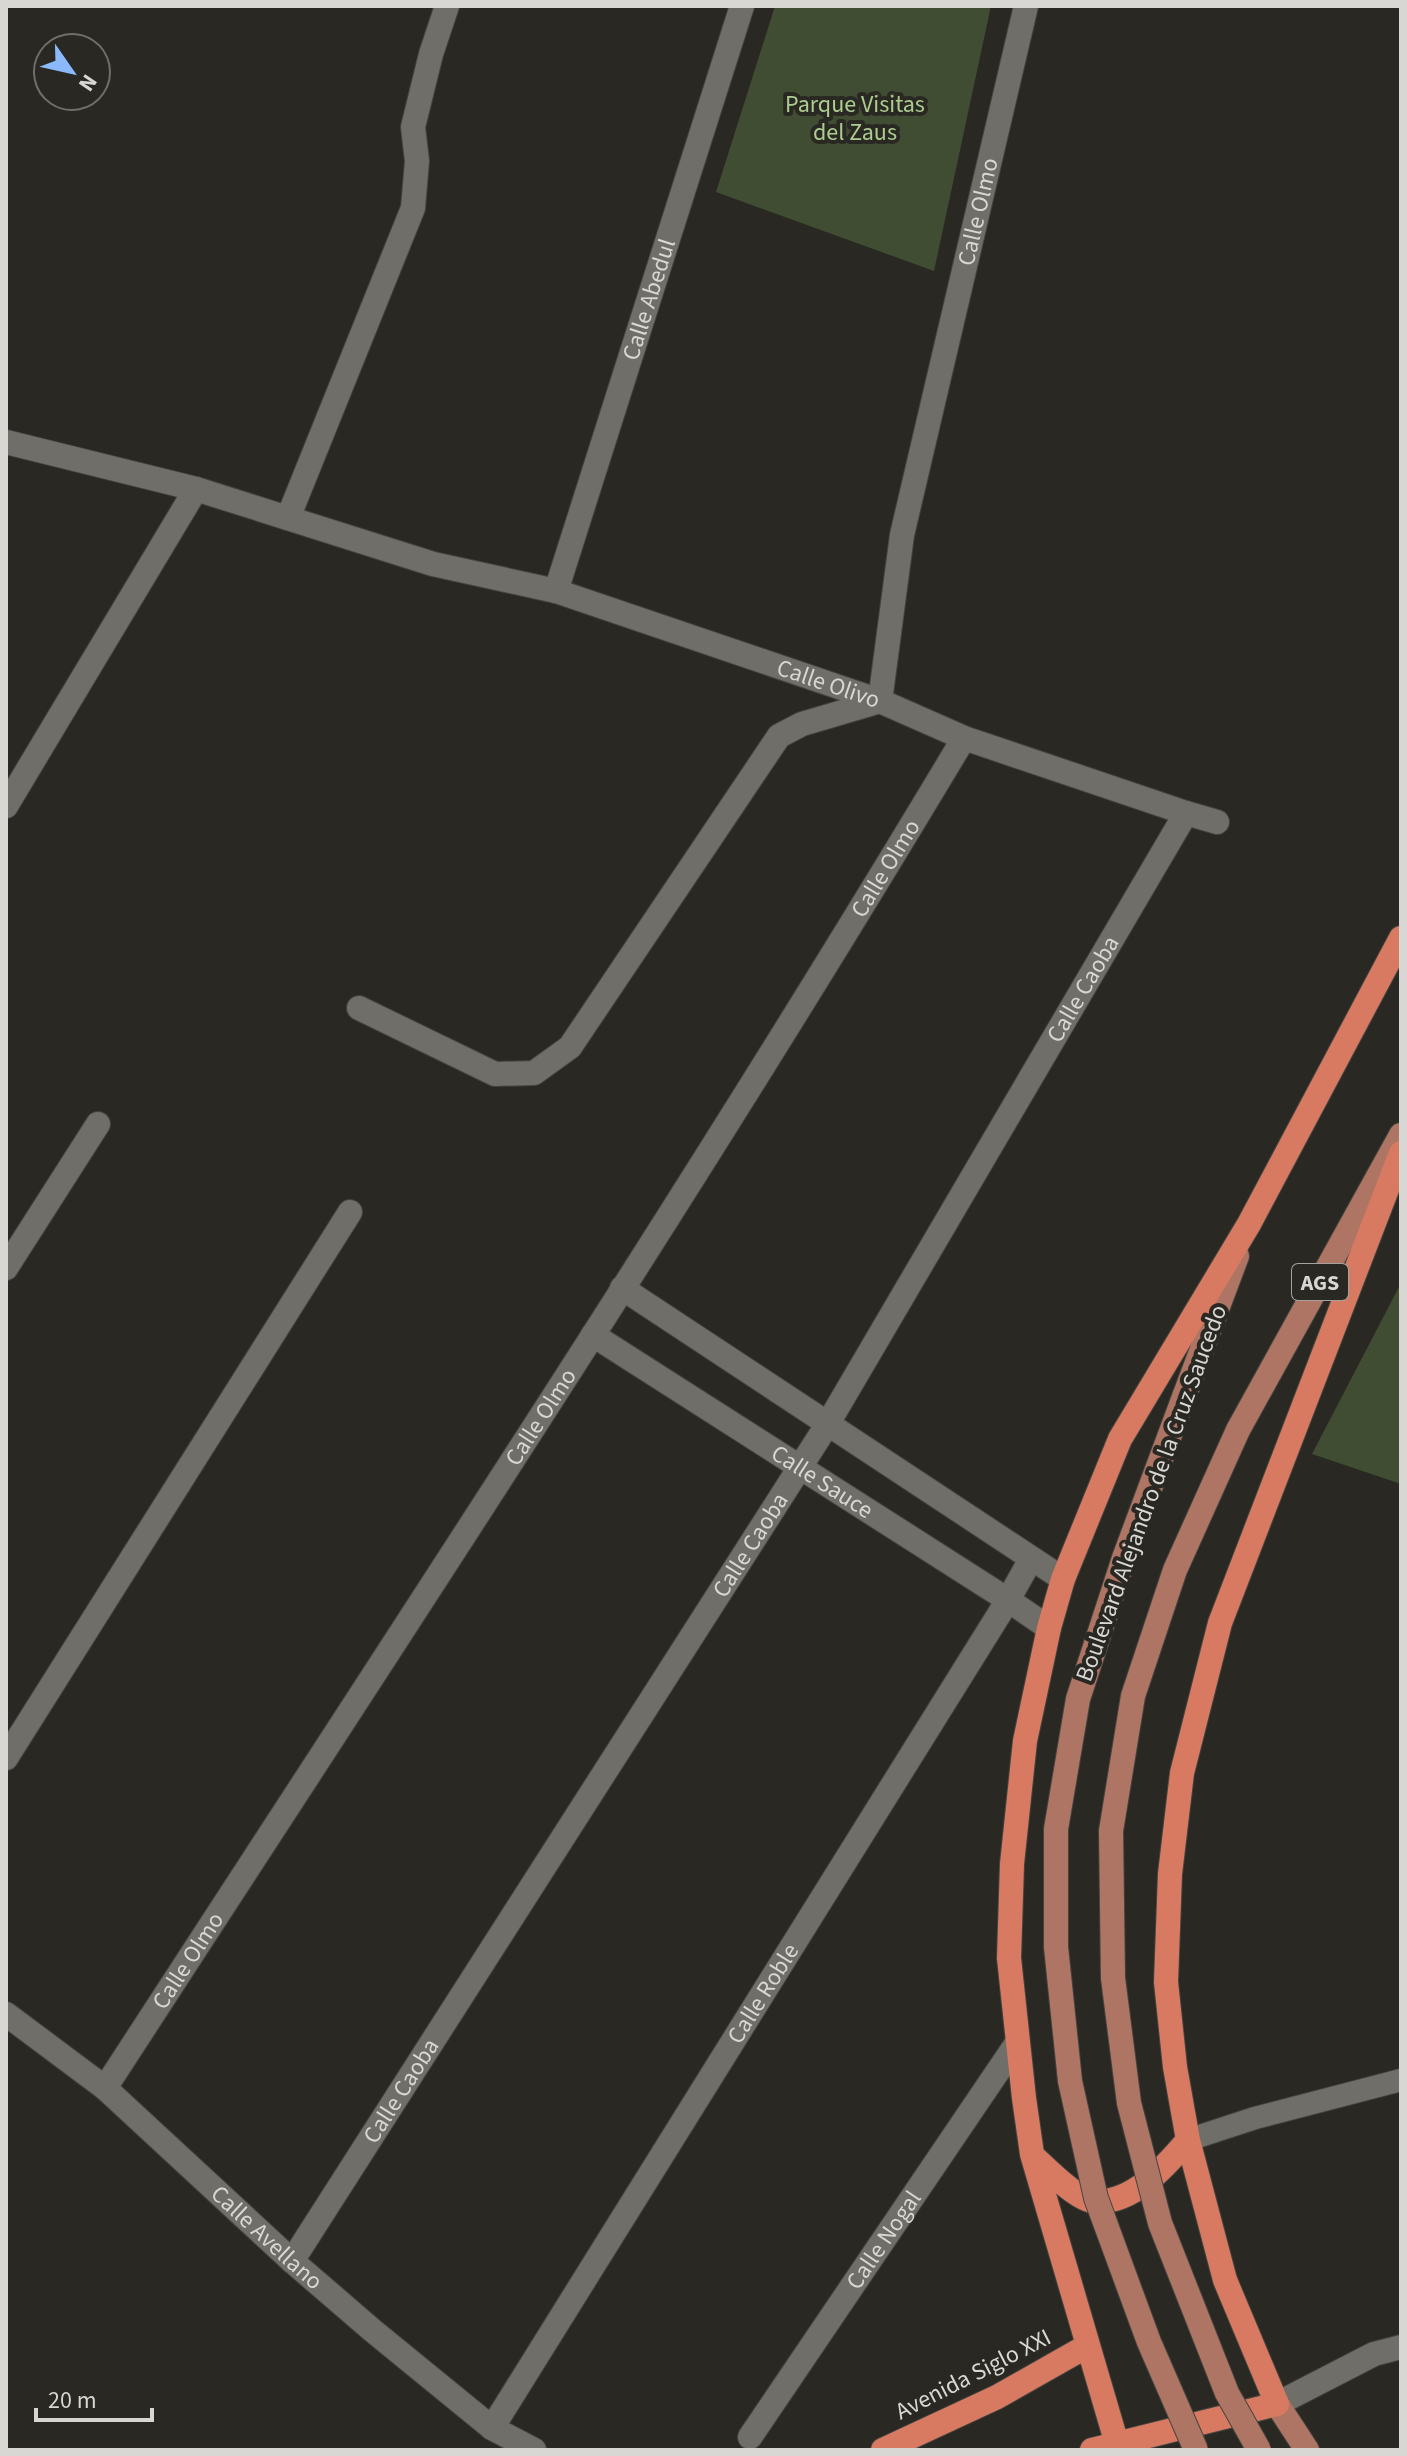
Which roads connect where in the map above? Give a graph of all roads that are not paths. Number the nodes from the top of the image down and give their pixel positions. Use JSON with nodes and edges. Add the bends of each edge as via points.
{"nodes":[{"id":1,"x":447,"y":6,"type":"edge"},
{"id":2,"x":742,"y":6,"type":"edge"},
{"id":3,"x":1026,"y":6,"type":"edge"},
{"id":4,"x":6,"y":442,"type":"edge"},
{"id":5,"x":196,"y":489,"type":"junction"},
{"id":6,"x":288,"y":518,"type":"junction"},
{"id":7,"x":556,"y":591,"type":"junction"},
{"id":8,"x":880,"y":701,"type":"junction"},
{"id":9,"x":964,"y":738,"type":"junction"},
{"id":10,"x":6,"y":806,"type":"edge"},
{"id":11,"x":1186,"y":813,"type":"junction"},
{"id":12,"x":1217,"y":822,"type":"dead end"},
{"id":13,"x":1401,"y":938,"type":"edge"},
{"id":14,"x":359,"y":1008,"type":"dead end"},
{"id":15,"x":98,"y":1124,"type":"dead end"},
{"id":16,"x":1401,"y":1135,"type":"edge"},
{"id":17,"x":1401,"y":1153,"type":"edge"},
{"id":18,"x":350,"y":1212,"type":"dead end"},
{"id":19,"x":1249,"y":1224,"type":"junction"},
{"id":20,"x":6,"y":1268,"type":"edge"},
{"id":21,"x":622,"y":1288,"type":"junction"},
{"id":22,"x":593,"y":1335,"type":"junction"},
{"id":23,"x":827,"y":1425,"type":"junction"},
{"id":24,"x":801,"y":1467,"type":"junction"},
{"id":25,"x":1031,"y":1559,"type":"junction"},
{"id":26,"x":1063,"y":1579,"type":"junction"},
{"id":27,"x":1008,"y":1600,"type":"junction"},
{"id":28,"x":1049,"y":1628,"type":"junction"},
{"id":29,"x":6,"y":1758,"type":"edge"},
{"id":30,"x":6,"y":2014,"type":"edge"},
{"id":31,"x":1017,"y":2043,"type":"junction"},
{"id":32,"x":1401,"y":2080,"type":"edge"},
{"id":33,"x":105,"y":2088,"type":"junction"},
{"id":34,"x":1188,"y":2140,"type":"junction"},
{"id":35,"x":1032,"y":2154,"type":"junction"},
{"id":36,"x":292,"y":2261,"type":"junction"},
{"id":37,"x":1087,"y":2346,"type":"junction"},
{"id":38,"x":1401,"y":2347,"type":"edge"},
{"id":39,"x":1277,"y":2404,"type":"junction"},
{"id":40,"x":492,"y":2428,"type":"junction"},
{"id":41,"x":750,"y":2437,"type":"dead end"},
{"id":42,"x":1119,"y":2447,"type":"edge"},
{"id":43,"x":534,"y":2450,"type":"edge"},
{"id":44,"x":883,"y":2450,"type":"edge"},
{"id":45,"x":1092,"y":2450,"type":"edge"},
{"id":46,"x":1196,"y":2450,"type":"edge"},
{"id":47,"x":1259,"y":2450,"type":"edge"},
{"id":48,"x":1307,"y":2450,"type":"edge"}],
"edges":[{"from":1,"to":6,"type":"street","via":[[413,127],[413,208]]},
{"from":2,"to":7,"type":"street","name":"Calle Abedul"},
{"from":3,"to":8,"type":"street","name":"Calle Olmo","via":[[902,535]]},
{"from":4,"to":5,"type":"street","name":"Calle Olivo"},
{"from":5,"to":6,"type":"street","name":"Calle Olivo"},
{"from":5,"to":10,"type":"street"},
{"from":6,"to":7,"type":"street","name":"Calle Olivo","via":[[433,564]]},
{"from":7,"to":8,"type":"street","name":"Calle Olivo"},
{"from":8,"to":9,"type":"street","name":"Calle Olivo"},
{"from":8,"to":14,"type":"street","via":[[779,736],[570,1047],[534,1073],[495,1074]]},
{"from":9,"to":11,"type":"street","name":"Calle Olivo"},
{"from":9,"to":21,"type":"street","name":"Calle Olmo"},
{"from":11,"to":12,"type":"street","name":"Calle Olivo"},
{"from":11,"to":23,"type":"street","name":"Calle Caoba"},
{"from":13,"to":19,"type":"highway","name":"Boulevard Alejandro de la Cruz Saucedo"},
{"from":15,"to":20,"type":"street"},
{"from":16,"to":47,"type":"main road","name":"Boulevard Alejandro de la Cruz Saucedo","number":"AGS","bridge":true,"via":[[1238,1430],[1175,1570],[1133,1696],[1111,1831],[1113,1978],[1129,2103],[1160,2223],[1227,2393]]},
{"from":17,"to":34,"type":"highway","via":[[1220,1623],[1182,1773],[1170,1874],[1166,1982]]},
{"from":18,"to":29,"type":"street"},
{"from":19,"to":26,"type":"highway","via":[[1120,1439]]},
{"from":19,"to":46,"type":"main road","name":"Boulevard Alejandro de la Cruz Saucedo","bridge":true,"via":[[1124,1558],[1078,1699],[1056,1829],[1056,1947],[1070,2081],[1096,2198]]},
{"from":21,"to":22,"type":"street","name":"Calle Olmo"},
{"from":21,"to":23,"type":"street","name":"Calle Sauce"},
{"from":22,"to":24,"type":"street","name":"Calle Sauce"},
{"from":22,"to":33,"type":"street","name":"Calle Olmo"},
{"from":23,"to":24,"type":"street","name":"Calle Caoba"},
{"from":23,"to":25,"type":"street","name":"Calle Sauce"},
{"from":24,"to":27,"type":"street","name":"Calle Sauce"},
{"from":24,"to":36,"type":"street","name":"Calle Caoba"},
{"from":25,"to":26,"type":"street","name":"Calle Sauce"},
{"from":25,"to":27,"type":"street","name":"Calle Roble"},
{"from":26,"to":28,"type":"highway"},
{"from":27,"to":28,"type":"street","name":"Calle Sauce"},
{"from":27,"to":40,"type":"street","name":"Calle Roble"},
{"from":28,"to":31,"type":"highway","via":[[1025,1741],[1012,1864],[1009,1958]]},
{"from":30,"to":33,"type":"street","name":"Calle Avellano"},
{"from":31,"to":35,"type":"highway"},
{"from":31,"to":41,"type":"street","name":"Calle Nogal"},
{"from":32,"to":34,"type":"lane"},
{"from":33,"to":36,"type":"street","name":"Calle Avellano"},
{"from":34,"to":35,"type":"highway","via":[[1147,2182],[1117,2198],[1090,2201]]},
{"from":34,"to":39,"type":"highway","via":[[1225,2280]]},
{"from":35,"to":37,"type":"highway"},
{"from":36,"to":40,"type":"street","name":"Calle Avellano"},
{"from":37,"to":42,"type":"highway"},
{"from":37,"to":44,"type":"highway","name":"Avenida Siglo XXI","via":[[997,2397]]},
{"from":38,"to":39,"type":"street","via":[[1374,2354]]},
{"from":39,"to":42,"type":"highway"},
{"from":39,"to":48,"type":"main road"},
{"from":40,"to":43,"type":"street","name":"Calle Avellano"},
{"from":42,"to":45,"type":"highway"}]}
